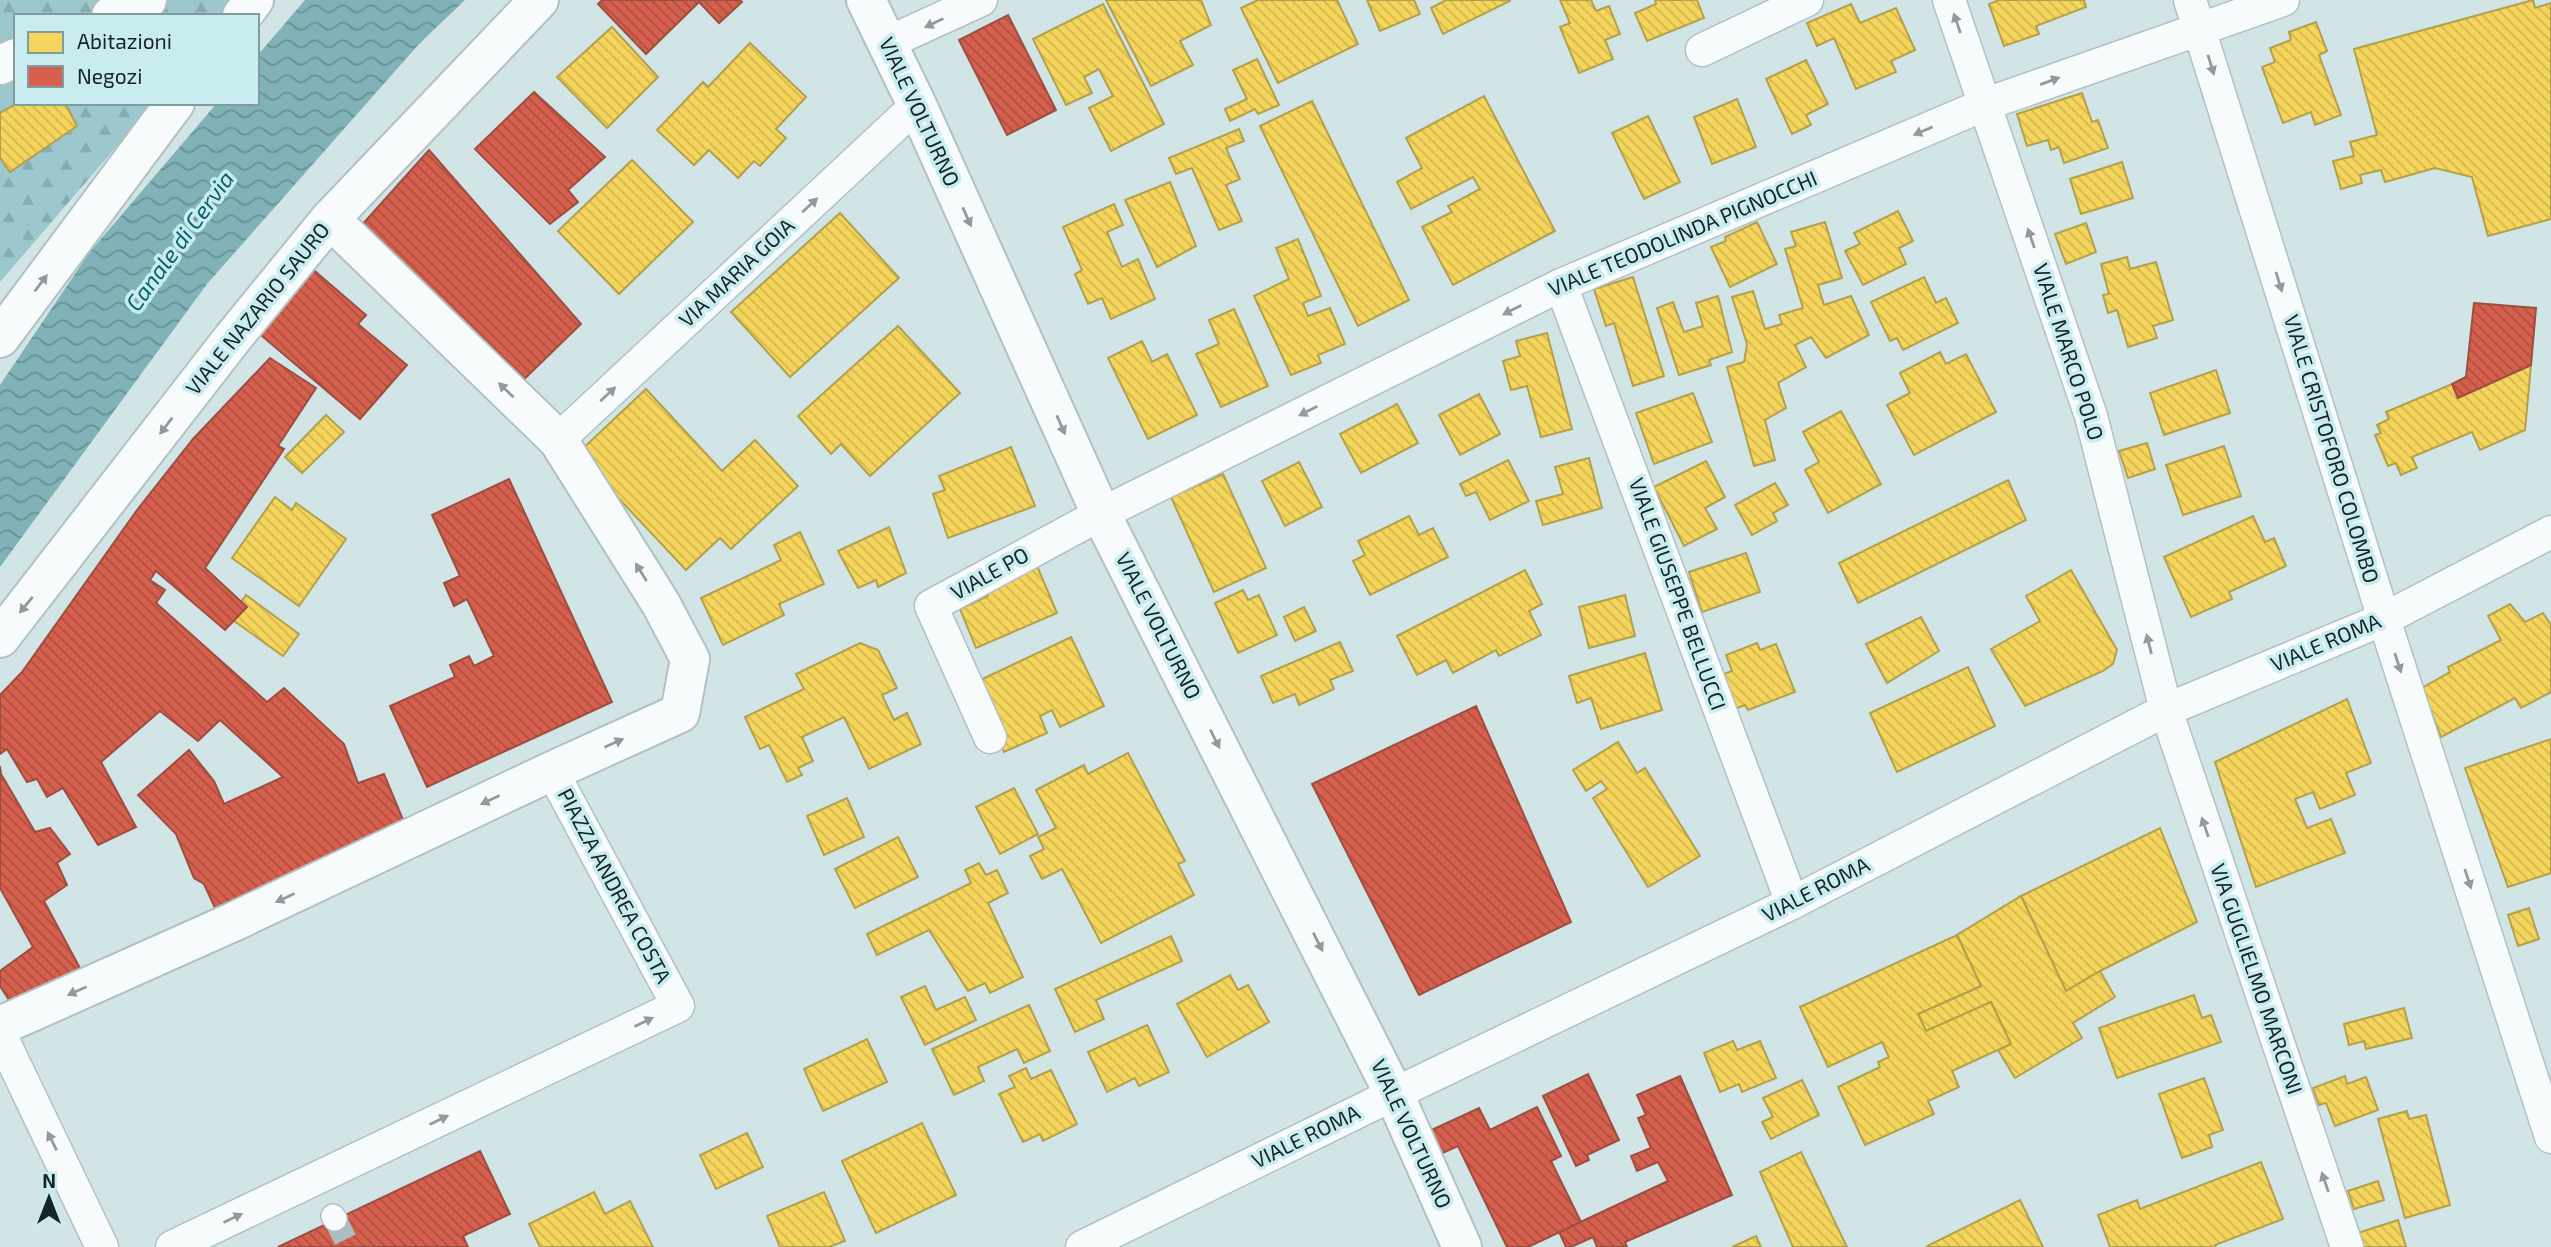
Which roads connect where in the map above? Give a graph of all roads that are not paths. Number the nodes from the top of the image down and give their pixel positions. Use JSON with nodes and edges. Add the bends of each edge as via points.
{"nodes":[{"id":1,"x":147,"y":0,"type":"edge"},
{"id":2,"x":539,"y":0,"type":"edge"},
{"id":3,"x":866,"y":0,"type":"edge"},
{"id":4,"x":981,"y":0,"type":"edge"},
{"id":5,"x":1807,"y":0,"type":"edge"},
{"id":6,"x":1949,"y":0,"type":"edge"},
{"id":7,"x":2283,"y":0,"type":"edge"},
{"id":8,"x":116,"y":14,"type":"edge"},
{"id":9,"x":2195,"y":15,"type":"edge"},
{"id":10,"x":887,"y":43,"type":"junction"},
{"id":11,"x":1702,"y":50,"type":"dead end"},
{"id":12,"x":1986,"y":104,"type":"junction"},
{"id":13,"x":174,"y":105,"type":"edge"},
{"id":14,"x":917,"y":105,"type":"junction"},
{"id":15,"x":330,"y":219,"type":"junction"},
{"id":16,"x":1561,"y":285,"type":"junction"},
{"id":17,"x":0,"y":338,"type":"edge"},
{"id":18,"x":558,"y":440,"type":"junction"},
{"id":19,"x":1101,"y":514,"type":"junction"},
{"id":20,"x":2551,"y":534,"type":"edge"},
{"id":21,"x":2384,"y":619,"type":"junction"},
{"id":22,"x":0,"y":638,"type":"edge"},
{"id":23,"x":2166,"y":710,"type":"junction"},
{"id":24,"x":990,"y":737,"type":"dead end"},
{"id":25,"x":552,"y":771,"type":"junction"},
{"id":26,"x":1792,"y":903,"type":"junction"},
{"id":27,"x":0,"y":1026,"type":"edge"},
{"id":28,"x":0,"y":1034,"type":"edge"},
{"id":29,"x":1394,"y":1094,"type":"junction"},
{"id":30,"x":2551,"y":1137,"type":"edge"},
{"id":31,"x":102,"y":1247,"type":"edge"},
{"id":32,"x":172,"y":1247,"type":"edge"},
{"id":33,"x":1082,"y":1247,"type":"edge"},
{"id":34,"x":1462,"y":1247,"type":"edge"},
{"id":35,"x":2347,"y":1247,"type":"edge"}],
"edges":[{"from":1,"to":8,"type":"street"},
{"from":2,"to":15,"type":"street","name":"VIALE NAZARIO SAURO"},
{"from":3,"to":10,"type":"street","name":"VIALE VOLTURNO"},
{"from":4,"to":10,"type":"street","one_way":true},
{"from":5,"to":11,"type":"street"},
{"from":12,"to":6,"type":"street","name":"VIALE MARCO POLO","one_way":true},
{"from":7,"to":9,"type":"street","name":"VIALE TEODOLINDA PIGNOCCHI"},
{"from":12,"to":9,"type":"street","name":"VIALE TEODOLINDA PIGNOCCHI","one_way":true},
{"from":9,"to":21,"type":"street","name":"VIALE CRISTOFORO COLOMBO","one_way":true},
{"from":10,"to":14,"type":"street","name":"VIALE VOLTURNO"},
{"from":12,"to":16,"type":"street","name":"VIALE TEODOLINDA PIGNOCCHI","one_way":true},
{"from":23,"to":12,"type":"street","name":"VIALE MARCO POLO","one_way":true,"via":[[2091,416]]},
{"from":17,"to":13,"type":"street","one_way":true},
{"from":18,"to":14,"type":"street","name":"VIA MARIA GOIA","one_way":true},
{"from":14,"to":19,"type":"street","name":"VIALE VOLTURNO","one_way":true},
{"from":18,"to":15,"type":"street","one_way":true},
{"from":15,"to":22,"type":"street","name":"VIALE NAZARIO SAURO","one_way":true},
{"from":16,"to":19,"type":"street","name":"VIALE TEODOLINDA PIGNOCCHI","one_way":true},
{"from":16,"to":26,"type":"street","name":"VIALE GIUSEPPE BELLUCCI"},
{"from":25,"to":18,"type":"street","one_way":true,"via":[[680,713],[690,659],[661,604]]},
{"from":19,"to":24,"type":"street","name":"VIALE PO","via":[[931,606]]},
{"from":19,"to":29,"type":"street","name":"VIALE VOLTURNO","one_way":true},
{"from":20,"to":21,"type":"street","name":"VIALE ROMA"},
{"from":21,"to":23,"type":"street","name":"VIALE ROMA"},
{"from":21,"to":30,"type":"street","name":"VIALE CRISTOFORO COLOMBO","one_way":true},
{"from":23,"to":26,"type":"street","name":"VIALE ROMA"},
{"from":35,"to":23,"type":"street","name":"VIA GUGLIELMO MARCONI","one_way":true},
{"from":25,"to":27,"type":"street","name":"PIAZZA ANDREA COSTA","one_way":true},
{"from":32,"to":25,"type":"street","name":"PIAZZA ANDREA COSTA","one_way":true,"via":[[678,1006]]},
{"from":26,"to":29,"type":"street","name":"VIALE ROMA"},
{"from":31,"to":28,"type":"street","one_way":true},
{"from":29,"to":33,"type":"street","name":"VIALE ROMA"},
{"from":29,"to":34,"type":"street","name":"VIALE VOLTURNO"}]}
